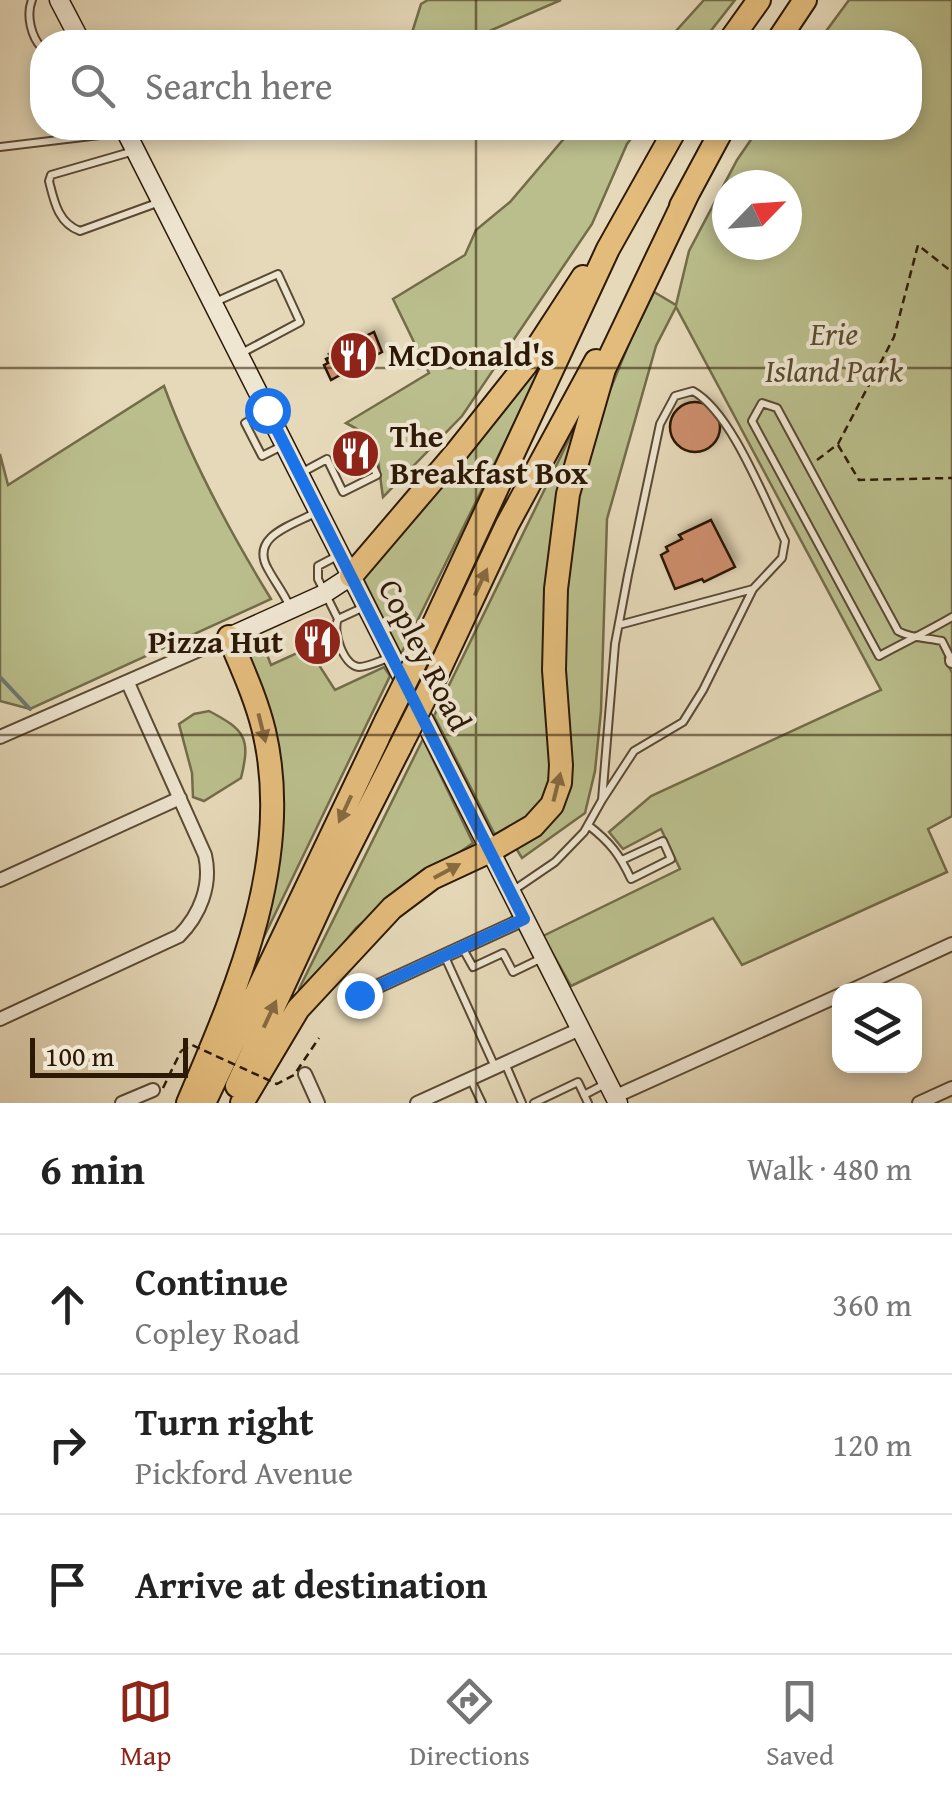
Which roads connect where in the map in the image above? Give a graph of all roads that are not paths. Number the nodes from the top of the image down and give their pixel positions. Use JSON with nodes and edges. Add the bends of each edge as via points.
{"nodes":[{"id":1,"x":32,"y":0,"type":"edge"},
{"id":2,"x":59,"y":0,"type":"edge"},
{"id":3,"x":759,"y":0,"type":"edge"},
{"id":4,"x":805,"y":0,"type":"edge"},
{"id":5,"x":33,"y":30,"type":"edge"},
{"id":6,"x":74,"y":30,"type":"edge"},
{"id":7,"x":738,"y":30,"type":"edge"},
{"id":8,"x":785,"y":30,"type":"edge"},
{"id":9,"x":51,"y":140,"type":"edge"},
{"id":10,"x":130,"y":140,"type":"edge"},
{"id":11,"x":669,"y":140,"type":"edge"},
{"id":12,"x":717,"y":140,"type":"edge"},
{"id":13,"x":0,"y":147,"type":"edge"},
{"id":14,"x":135,"y":150,"type":"junction"},
{"id":15,"x":688,"y":193,"type":"junction"},
{"id":16,"x":161,"y":201,"type":"junction"},
{"id":17,"x":632,"y":203,"type":"junction"},
{"id":18,"x":213,"y":304,"type":"junction"},
{"id":19,"x":239,"y":355,"type":"junction"},
{"id":20,"x":267,"y":410,"type":"junction"},
{"id":21,"x":362,"y":442,"type":"dead end"},
{"id":22,"x":285,"y":444,"type":"junction"},
{"id":23,"x":300,"y":473,"type":"junction"},
{"id":24,"x":318,"y":512,"type":"junction"},
{"id":25,"x":340,"y":554,"type":"junction"},
{"id":26,"x":351,"y":576,"type":"junction"},
{"id":27,"x":753,"y":589,"type":"junction"},
{"id":28,"x":324,"y":594,"type":"junction"},
{"id":29,"x":366,"y":606,"type":"junction"},
{"id":30,"x":291,"y":609,"type":"junction"},
{"id":31,"x":952,"y":617,"type":"edge"},
{"id":32,"x":338,"y":619,"type":"junction"},
{"id":33,"x":619,"y":625,"type":"junction"},
{"id":34,"x":919,"y":636,"type":"junction"},
{"id":35,"x":229,"y":637,"type":"junction"},
{"id":36,"x":392,"y":656,"type":"junction"},
{"id":37,"x":952,"y":660,"type":"edge"},
{"id":38,"x":128,"y":684,"type":"junction"},
{"id":39,"x":0,"y":737,"type":"edge"},
{"id":40,"x":180,"y":798,"type":"junction"},
{"id":41,"x":602,"y":800,"type":"junction"},
{"id":42,"x":588,"y":825,"type":"junction"},
{"id":43,"x":490,"y":852,"type":"junction"},
{"id":44,"x":622,"y":860,"type":"junction"},
{"id":45,"x":0,"y":880,"type":"edge"},
{"id":46,"x":510,"y":892,"type":"junction"},
{"id":47,"x":524,"y":919,"type":"junction"},
{"id":48,"x":952,"y":944,"type":"edge"},
{"id":49,"x":462,"y":948,"type":"junction"},
{"id":50,"x":445,"y":956,"type":"junction"},
{"id":51,"x":543,"y":957,"type":"junction"},
{"id":52,"x":866,"y":983,"type":"edge"},
{"id":53,"x":359,"y":995,"type":"dead end"},
{"id":54,"x":832,"y":998,"type":"edge"},
{"id":55,"x":0,"y":1019,"type":"edge"},
{"id":56,"x":580,"y":1029,"type":"junction"},
{"id":57,"x":500,"y":1065,"type":"junction"},
{"id":58,"x":305,"y":1074,"type":"dead end"},
{"id":59,"x":470,"y":1078,"type":"junction"},
{"id":60,"x":952,"y":1088,"type":"edge"},
{"id":61,"x":150,"y":1091,"type":"road end"},
{"id":62,"x":584,"y":1094,"type":"junction"},
{"id":63,"x":613,"y":1094,"type":"edge"},
{"id":64,"x":122,"y":1103,"type":"edge"},
{"id":65,"x":188,"y":1103,"type":"edge"},
{"id":66,"x":204,"y":1103,"type":"edge"},
{"id":67,"x":229,"y":1103,"type":"edge"},
{"id":68,"x":242,"y":1103,"type":"edge"},
{"id":69,"x":318,"y":1103,"type":"edge"},
{"id":70,"x":417,"y":1103,"type":"edge"},
{"id":71,"x":482,"y":1103,"type":"edge"},
{"id":72,"x":522,"y":1103,"type":"edge"},
{"id":73,"x":534,"y":1103,"type":"edge"},
{"id":74,"x":588,"y":1103,"type":"edge"},
{"id":75,"x":919,"y":1103,"type":"edge"}],
"edges":[{"from":1,"to":5,"type":"lane"},
{"from":2,"to":6,"type":"main road"},
{"from":3,"to":7,"type":"highway"},
{"from":4,"to":8,"type":"highway"},
{"from":9,"to":13,"type":"lane"},
{"from":10,"to":14,"type":"main road","name":"Copley Road"},
{"from":11,"to":17,"type":"highway"},
{"from":12,"to":15,"type":"highway"},
{"from":14,"to":16,"type":"main road","name":"Copley Road"},
{"from":14,"to":16,"type":"lane","via":[[51,175],[58,211],[80,230]]},
{"from":43,"to":15,"type":"highway","one_way":true,"via":[[540,820],[557,794],[554,616],[568,494],[604,369]]},
{"from":67,"to":15,"type":"highway","one_way":true,"bridge":true,"via":[[515,509]]},
{"from":16,"to":18,"type":"main road","name":"Copley Road"},
{"from":17,"to":26,"type":"highway","via":[[525,366]]},
{"from":17,"to":66,"type":"highway","one_way":true,"bridge":true},
{"from":18,"to":19,"type":"main road","name":"Copley Road"},
{"from":18,"to":19,"type":"lane","via":[[278,274],[300,322]]},
{"from":19,"to":20,"type":"main road","name":"Copley Road"},
{"from":20,"to":22,"type":"main road","name":"Copley Road"},
{"from":20,"to":22,"type":"lane","via":[[244,423],[262,456]]},
{"from":21,"to":23,"type":"lane","via":[[377,475],[343,492],[327,459]]},
{"from":22,"to":23,"type":"main road","name":"Copley Road"},
{"from":23,"to":24,"type":"main road","name":"Copley Road"},
{"from":24,"to":25,"type":"main road","name":"Copley Road"},
{"from":24,"to":30,"type":"lane","via":[[265,540],[261,549]]},
{"from":25,"to":26,"type":"main road","name":"Copley Road"},
{"from":25,"to":28,"type":"lane","via":[[318,566]]},
{"from":26,"to":28,"type":"main road"},
{"from":26,"to":29,"type":"main road","name":"Copley Road"},
{"from":27,"to":33,"type":"lane"},
{"from":27,"to":33,"type":"lane","via":[[782,558],[785,540],[723,418],[693,391],[674,396],[642,497]]},
{"from":27,"to":41,"type":"lane","via":[[683,722],[634,751]]},
{"from":28,"to":30,"type":"main road"},
{"from":28,"to":32,"type":"lane"},
{"from":29,"to":32,"type":"lane"},
{"from":29,"to":36,"type":"main road","name":"Copley Road"},
{"from":30,"to":35,"type":"main road"},
{"from":31,"to":34,"type":"lane"},
{"from":32,"to":36,"type":"lane","via":[[336,637],[352,664]]},
{"from":33,"to":41,"type":"lane"},
{"from":34,"to":34,"type":"lane","via":[[898,631],[777,408],[762,403],[752,421],[879,656]]},
{"from":34,"to":37,"type":"lane","via":[[942,640]]},
{"from":35,"to":38,"type":"street"},
{"from":35,"to":65,"type":"highway","one_way":true,"via":[[264,730],[271,834],[243,966]]},
{"from":36,"to":43,"type":"main road","name":"Copley Road"},
{"from":38,"to":39,"type":"street"},
{"from":38,"to":40,"type":"street"},
{"from":40,"to":45,"type":"street"},
{"from":40,"to":55,"type":"street","via":[[207,863],[198,912],[178,936]]},
{"from":41,"to":42,"type":"lane"},
{"from":42,"to":44,"type":"lane"},
{"from":42,"to":46,"type":"lane","via":[[555,862]]},
{"from":43,"to":46,"type":"main road","name":"Copley Road"},
{"from":68,"to":43,"type":"highway","one_way":true,"via":[[298,1009],[368,932],[418,888]]},
{"from":44,"to":44,"type":"lane","via":[[631,880],[671,859],[662,841]]},
{"from":46,"to":47,"type":"main road","name":"Copley Road"},
{"from":47,"to":49,"type":"street"},
{"from":47,"to":51,"type":"main road","name":"Copley Road"},
{"from":48,"to":52,"type":"street"},
{"from":49,"to":50,"type":"street"},
{"from":49,"to":51,"type":"lane","via":[[473,967],[503,952],[513,972]]},
{"from":50,"to":53,"type":"street"},
{"from":50,"to":57,"type":"lane"},
{"from":51,"to":56,"type":"main road","name":"Copley Road"},
{"from":54,"to":63,"type":"street"},
{"from":56,"to":57,"type":"street"},
{"from":56,"to":63,"type":"main road","name":"Copley Road"},
{"from":57,"to":59,"type":"street"},
{"from":57,"to":72,"type":"lane"},
{"from":58,"to":69,"type":"street"},
{"from":59,"to":70,"type":"street"},
{"from":59,"to":71,"type":"lane"},
{"from":60,"to":75,"type":"street"},
{"from":61,"to":64,"type":"street"},
{"from":62,"to":63,"type":"lane"},
{"from":62,"to":73,"type":"lane","via":[[578,1082]]},
{"from":62,"to":74,"type":"lane"}]}
